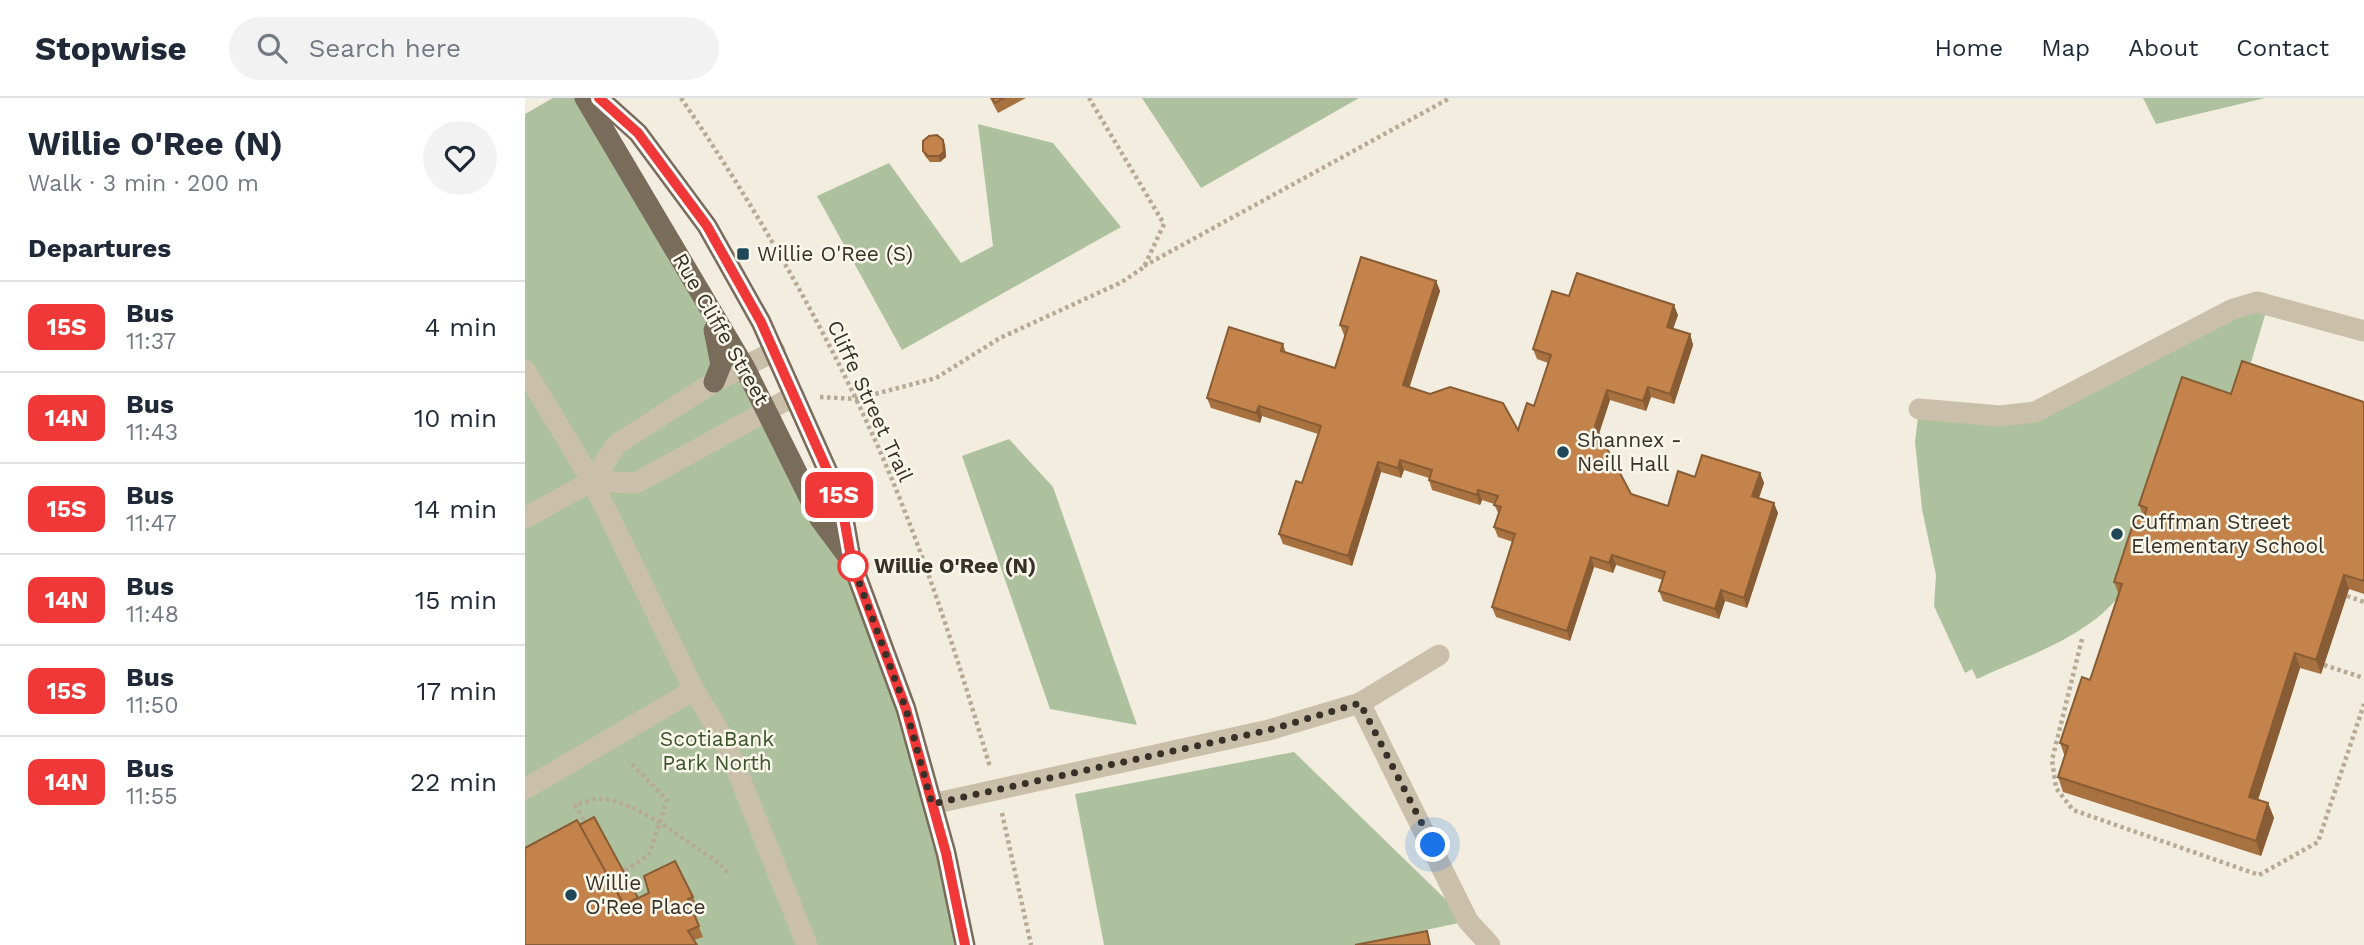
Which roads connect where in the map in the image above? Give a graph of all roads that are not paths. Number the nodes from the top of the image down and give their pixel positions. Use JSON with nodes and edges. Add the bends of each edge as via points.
{"nodes":[{"id":1,"x":585,"y":98,"type":"edge"},
{"id":2,"x":599,"y":98,"type":"edge"},
{"id":3,"x":709,"y":307,"type":"junction"},
{"id":4,"x":2364,"y":331,"type":"edge"},
{"id":5,"x":775,"y":351,"type":"junction"},
{"id":6,"x":744,"y":366,"type":"junction"},
{"id":7,"x":525,"y":370,"type":"edge"},
{"id":8,"x":714,"y":382,"type":"junction"},
{"id":9,"x":795,"y":396,"type":"junction"},
{"id":10,"x":1919,"y":408,"type":"dead end"},
{"id":11,"x":769,"y":411,"type":"junction"},
{"id":12,"x":591,"y":481,"type":"junction"},
{"id":13,"x":525,"y":518,"type":"edge"},
{"id":14,"x":852,"y":563,"type":"junction"},
{"id":15,"x":1439,"y":655,"type":"dead end"},
{"id":16,"x":694,"y":690,"type":"junction"},
{"id":17,"x":1360,"y":703,"type":"junction"},
{"id":18,"x":525,"y":789,"type":"edge"},
{"id":19,"x":932,"y":804,"type":"junction"},
{"id":20,"x":807,"y":945,"type":"edge"},
{"id":21,"x":965,"y":945,"type":"edge"},
{"id":22,"x":1490,"y":945,"type":"edge"}],
"edges":[{"from":1,"to":3,"type":"main road","name":"Rue Cliffe Street"},
{"from":2,"to":5,"type":"main road","name":"Rue Cliffe Street","via":[[638,133],[707,226]]},
{"from":3,"to":6,"type":"main road","name":"Rue Cliffe Street"},
{"from":3,"to":8,"type":"main road","via":[[721,365]]},
{"from":4,"to":10,"type":"lane","via":[[2257,302],[2234,309],[2035,412],[2000,416]]},
{"from":5,"to":6,"type":"lane"},
{"from":5,"to":9,"type":"main road","name":"Rue Cliffe Street"},
{"from":6,"to":8,"type":"lane"},
{"from":6,"to":11,"type":"main road","name":"Rue Cliffe Street"},
{"from":7,"to":12,"type":"lane"},
{"from":8,"to":12,"type":"lane","via":[[617,444]]},
{"from":9,"to":11,"type":"lane"},
{"from":9,"to":14,"type":"main road","name":"Rue Cliffe Street","via":[[841,501]]},
{"from":11,"to":12,"type":"lane","via":[[636,483]]},
{"from":11,"to":14,"type":"main road","name":"Rue Cliffe Street","via":[[820,519]]},
{"from":12,"to":13,"type":"lane"},
{"from":12,"to":16,"type":"lane"},
{"from":14,"to":19,"type":"main road","name":"Rue Cliffe Street","via":[[906,709]]},
{"from":15,"to":17,"type":"lane"},
{"from":16,"to":18,"type":"lane"},
{"from":16,"to":20,"type":"lane","via":[[725,741]]},
{"from":17,"to":19,"type":"lane","via":[[1269,730]]},
{"from":17,"to":22,"type":"lane","via":[[1468,921]]},
{"from":19,"to":21,"type":"main road","name":"Rue Cliffe Street"}]}
